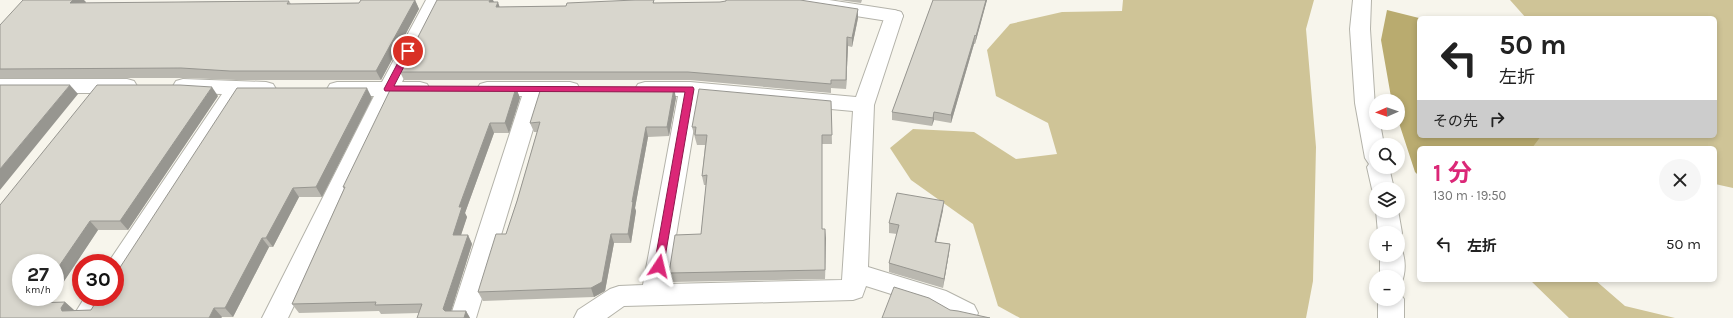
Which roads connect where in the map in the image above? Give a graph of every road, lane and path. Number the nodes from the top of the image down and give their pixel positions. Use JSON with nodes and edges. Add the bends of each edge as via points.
{"nodes":[{"id":1,"x":435,"y":0,"type":"edge"},
{"id":2,"x":792,"y":0,"type":"edge"},
{"id":3,"x":1362,"y":0,"type":"edge"},
{"id":4,"x":0,"y":86,"type":"edge"},
{"id":5,"x":98,"y":86,"type":"junction"},
{"id":6,"x":142,"y":86,"type":"edge"},
{"id":7,"x":165,"y":86,"type":"edge"},
{"id":8,"x":236,"y":89,"type":"junction"},
{"id":9,"x":282,"y":89,"type":"edge"},
{"id":10,"x":320,"y":89,"type":"edge"},
{"id":11,"x":388,"y":89,"type":"junction"},
{"id":12,"x":442,"y":89,"type":"edge"},
{"id":13,"x":466,"y":89,"type":"edge"},
{"id":14,"x":535,"y":89,"type":"junction"},
{"id":15,"x":587,"y":89,"type":"edge"},
{"id":16,"x":624,"y":89,"type":"edge"},
{"id":17,"x":690,"y":89,"type":"junction"},
{"id":18,"x":83,"y":104,"type":"edge"},
{"id":19,"x":864,"y":105,"type":"junction"},
{"id":20,"x":1372,"y":138,"type":"edge"},
{"id":21,"x":124,"y":259,"type":"edge"},
{"id":22,"x":855,"y":273,"type":"junction"},
{"id":23,"x":654,"y":295,"type":"junction"},
{"id":24,"x":93,"y":306,"type":"edge"},
{"id":25,"x":1391,"y":306,"type":"edge"},
{"id":26,"x":86,"y":318,"type":"edge"},
{"id":27,"x":275,"y":318,"type":"edge"},
{"id":28,"x":463,"y":318,"type":"edge"},
{"id":29,"x":587,"y":318,"type":"edge"},
{"id":30,"x":963,"y":318,"type":"edge"},
{"id":31,"x":1391,"y":318,"type":"edge"}],
"edges":[{"from":1,"to":11,"type":"street"},
{"from":2,"to":19,"type":"street","via":[[894,16]]},
{"from":3,"to":20,"type":"street","via":[[1360,29],[1364,103]]},
{"from":4,"to":5,"type":"street"},
{"from":5,"to":6,"type":"street"},
{"from":5,"to":18,"type":"street"},
{"from":7,"to":8,"type":"street"},
{"from":8,"to":9,"type":"street"},
{"from":8,"to":21,"type":"street"},
{"from":10,"to":11,"type":"street"},
{"from":11,"to":12,"type":"street"},
{"from":11,"to":27,"type":"street"},
{"from":13,"to":14,"type":"street"},
{"from":14,"to":15,"type":"street"},
{"from":14,"to":28,"type":"street"},
{"from":16,"to":17,"type":"street"},
{"from":17,"to":19,"type":"street"},
{"from":17,"to":23,"type":"street"},
{"from":19,"to":22,"type":"street"},
{"from":22,"to":23,"type":"street","via":[[853,290]]},
{"from":22,"to":30,"type":"street","via":[[937,298],[965,313]]},
{"from":23,"to":29,"type":"street","via":[[619,296]]},
{"from":24,"to":26,"type":"street"},
{"from":25,"to":31,"type":"street"}]}
